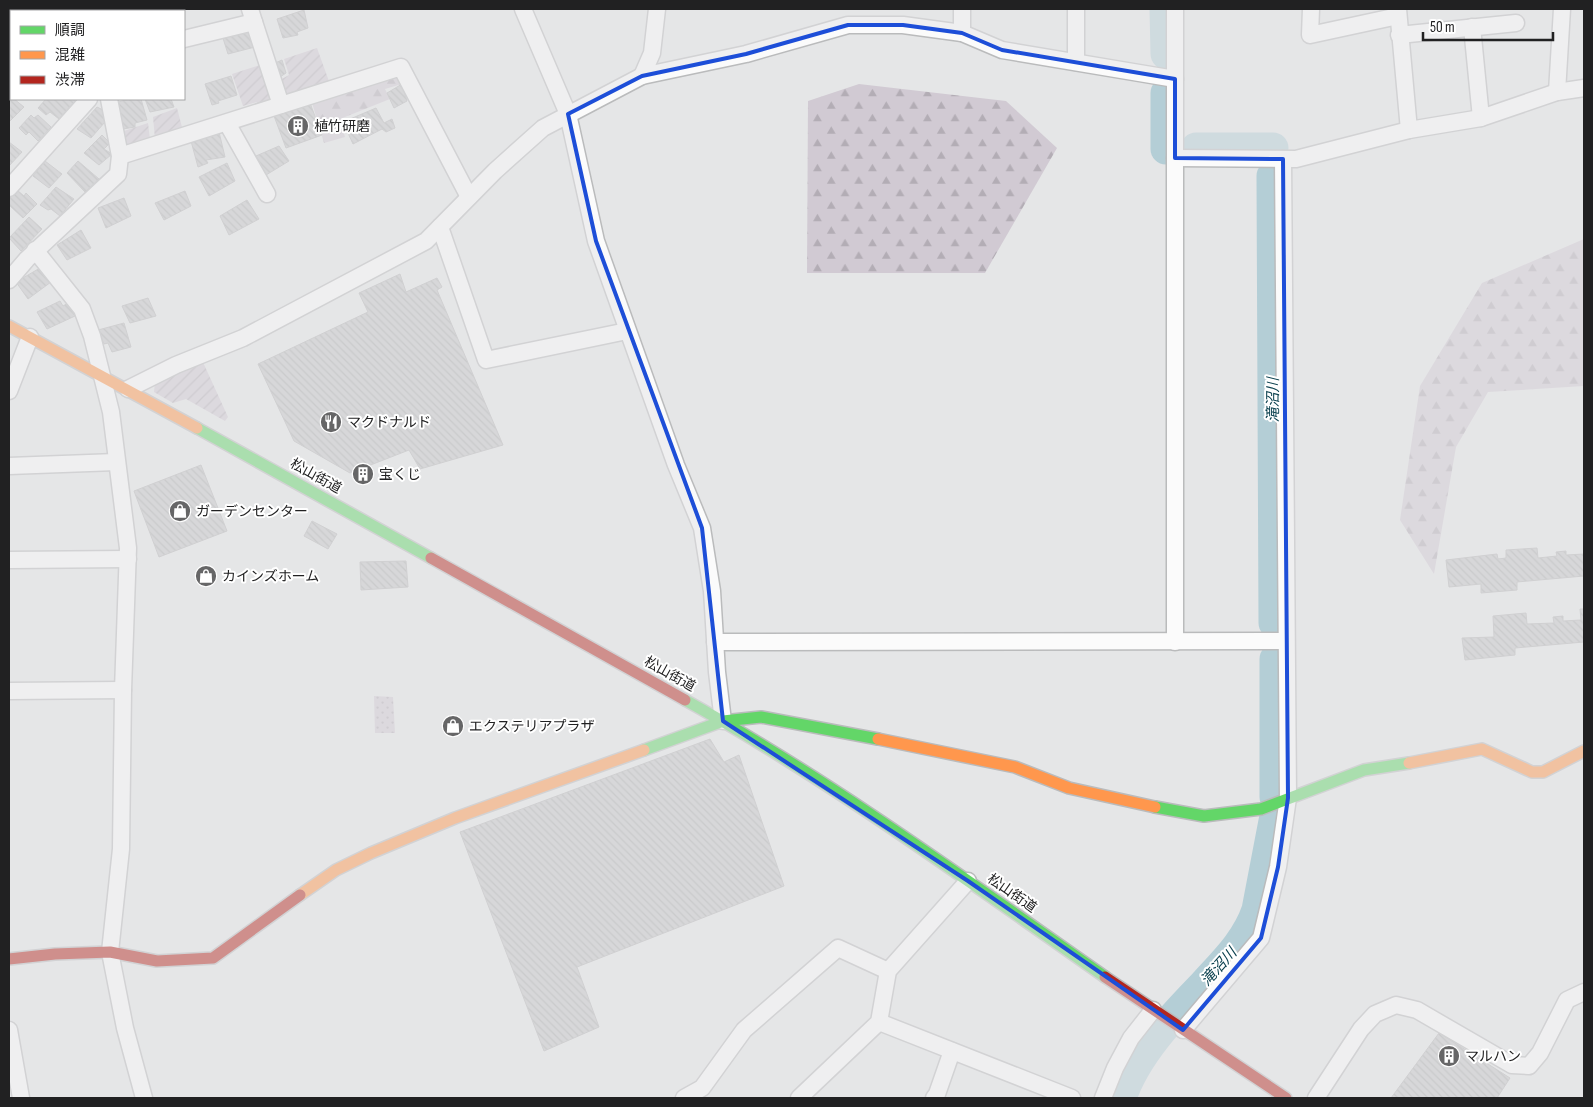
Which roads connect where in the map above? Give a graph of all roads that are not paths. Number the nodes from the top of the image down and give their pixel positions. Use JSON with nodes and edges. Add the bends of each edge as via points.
{"nodes":[{"id":1,"x":523,"y":9,"type":"edge"},
{"id":2,"x":657,"y":9,"type":"edge"},
{"id":3,"x":962,"y":9,"type":"edge"},
{"id":4,"x":1076,"y":9,"type":"edge"},
{"id":5,"x":1174,"y":9,"type":"edge"},
{"id":6,"x":1311,"y":9,"type":"edge"},
{"id":7,"x":1562,"y":9,"type":"edge"},
{"id":8,"x":1398,"y":12,"type":"edge"},
{"id":9,"x":252,"y":15,"type":"edge"},
{"id":10,"x":847,"y":17,"type":"edge"},
{"id":11,"x":1516,"y":23,"type":"dead end"},
{"id":12,"x":1472,"y":26,"type":"junction"},
{"id":13,"x":962,"y":33,"type":"junction"},
{"id":14,"x":1399,"y":35,"type":"junction"},
{"id":15,"x":185,"y":39,"type":"edge"},
{"id":16,"x":1076,"y":62,"type":"junction"},
{"id":17,"x":642,"y":76,"type":"junction"},
{"id":18,"x":1174,"y":79,"type":"junction"},
{"id":19,"x":1584,"y":88,"type":"edge"},
{"id":20,"x":1557,"y":92,"type":"junction"},
{"id":21,"x":89,"y":100,"type":"edge"},
{"id":22,"x":109,"y":100,"type":"edge"},
{"id":23,"x":282,"y":106,"type":"junction"},
{"id":24,"x":568,"y":114,"type":"junction"},
{"id":25,"x":1481,"y":118,"type":"junction"},
{"id":26,"x":227,"y":123,"type":"junction"},
{"id":27,"x":1409,"y":130,"type":"junction"},
{"id":28,"x":120,"y":156,"type":"junction"},
{"id":29,"x":1174,"y":158,"type":"junction"},
{"id":30,"x":1283,"y":159,"type":"junction"},
{"id":31,"x":9,"y":188,"type":"edge"},
{"id":32,"x":267,"y":194,"type":"dead end"},
{"id":33,"x":470,"y":197,"type":"junction"},
{"id":34,"x":440,"y":226,"type":"junction"},
{"id":35,"x":35,"y":250,"type":"junction"},
{"id":36,"x":9,"y":280,"type":"edge"},
{"id":37,"x":9,"y":326,"type":"edge"},
{"id":38,"x":627,"y":331,"type":"junction"},
{"id":39,"x":30,"y":337,"type":"junction"},
{"id":40,"x":102,"y":376,"type":"junction"},
{"id":41,"x":128,"y":389,"type":"junction"},
{"id":42,"x":9,"y":392,"type":"edge"},
{"id":43,"x":116,"y":462,"type":"junction"},
{"id":44,"x":9,"y":466,"type":"edge"},
{"id":45,"x":128,"y":559,"type":"junction"},
{"id":46,"x":9,"y":560,"type":"edge"},
{"id":47,"x":1286,"y":641,"type":"junction"},
{"id":48,"x":715,"y":642,"type":"junction"},
{"id":49,"x":1174,"y":642,"type":"junction"},
{"id":50,"x":124,"y":690,"type":"junction"},
{"id":51,"x":9,"y":691,"type":"edge"},
{"id":52,"x":723,"y":720,"type":"junction"},
{"id":53,"x":1584,"y":751,"type":"edge"},
{"id":54,"x":1288,"y":798,"type":"junction"},
{"id":55,"x":968,"y":881,"type":"junction"},
{"id":56,"x":110,"y":952,"type":"junction"},
{"id":57,"x":9,"y":959,"type":"edge"},
{"id":58,"x":888,"y":971,"type":"junction"},
{"id":59,"x":1584,"y":992,"type":"edge"},
{"id":60,"x":1156,"y":1013,"type":"junction"},
{"id":61,"x":879,"y":1022,"type":"junction"},
{"id":62,"x":1180,"y":1028,"type":"junction"},
{"id":63,"x":9,"y":1030,"type":"edge"},
{"id":64,"x":952,"y":1051,"type":"junction"},
{"id":65,"x":1260,"y":1091,"type":"edge"},
{"id":66,"x":21,"y":1098,"type":"edge"},
{"id":67,"x":144,"y":1098,"type":"edge"},
{"id":68,"x":684,"y":1098,"type":"edge"},
{"id":69,"x":799,"y":1098,"type":"edge"},
{"id":70,"x":934,"y":1098,"type":"edge"},
{"id":71,"x":1072,"y":1098,"type":"edge"},
{"id":72,"x":1103,"y":1098,"type":"edge"},
{"id":73,"x":1286,"y":1098,"type":"edge"},
{"id":74,"x":1316,"y":1098,"type":"edge"}],
"edges":[{"from":1,"to":24,"type":"street"},
{"from":2,"to":17,"type":"street","via":[[652,53]]},
{"from":3,"to":13,"type":"street"},
{"from":4,"to":16,"type":"street"},
{"from":5,"to":18,"type":"street"},
{"from":6,"to":8,"type":"street","via":[[1310,35]]},
{"from":7,"to":20,"type":"street"},
{"from":8,"to":14,"type":"street"},
{"from":9,"to":15,"type":"street"},
{"from":9,"to":23,"type":"street"},
{"from":10,"to":13,"type":"street"},
{"from":10,"to":17,"type":"street","via":[[746,54]]},
{"from":11,"to":12,"type":"street"},
{"from":12,"to":14,"type":"street"},
{"from":12,"to":25,"type":"street"},
{"from":13,"to":16,"type":"street","via":[[1002,50]]},
{"from":14,"to":27,"type":"street"},
{"from":16,"to":18,"type":"street"},
{"from":17,"to":24,"type":"street"},
{"from":18,"to":29,"type":"street"},
{"from":19,"to":20,"type":"street"},
{"from":20,"to":25,"type":"street"},
{"from":21,"to":31,"type":"street"},
{"from":22,"to":28,"type":"street"},
{"from":23,"to":26,"type":"street"},
{"from":23,"to":33,"type":"street","via":[[402,68]]},
{"from":24,"to":33,"type":"street","via":[[543,128]]},
{"from":24,"to":38,"type":"street","via":[[596,241]]},
{"from":25,"to":27,"type":"street"},
{"from":26,"to":28,"type":"street"},
{"from":26,"to":32,"type":"street"},
{"from":27,"to":30,"type":"street","via":[[1296,159]]},
{"from":28,"to":35,"type":"street","via":[[118,174]]},
{"from":29,"to":30,"type":"street"},
{"from":29,"to":49,"type":"street"},
{"from":30,"to":47,"type":"street"},
{"from":33,"to":34,"type":"street"},
{"from":34,"to":38,"type":"street","via":[[486,360]]},
{"from":34,"to":41,"type":"street","via":[[426,241],[243,338]]},
{"from":35,"to":36,"type":"street"},
{"from":35,"to":40,"type":"street","via":[[82,309]]},
{"from":37,"to":39,"type":"street","name":"松山街道"},
{"from":38,"to":48,"type":"street","via":[[702,528],[712,591]]},
{"from":39,"to":40,"type":"street","name":"松山街道"},
{"from":39,"to":42,"type":"street"},
{"from":40,"to":41,"type":"street","name":"松山街道"},
{"from":40,"to":43,"type":"street","via":[[111,412]]},
{"from":41,"to":52,"type":"street","name":"松山街道"},
{"from":43,"to":44,"type":"street"},
{"from":43,"to":45,"type":"street"},
{"from":45,"to":46,"type":"street"},
{"from":45,"to":50,"type":"street"},
{"from":47,"to":49,"type":"street"},
{"from":47,"to":54,"type":"street"},
{"from":48,"to":49,"type":"street"},
{"from":48,"to":52,"type":"street"},
{"from":50,"to":51,"type":"street"},
{"from":50,"to":56,"type":"street","via":[[121,848]]},
{"from":52,"to":54,"type":"street","via":[[761,717],[949,752],[1015,767],[1069,788],[1204,816],[1260,809]]},
{"from":52,"to":55,"type":"street","name":"松山街道"},
{"from":52,"to":56,"type":"street","via":[[464,814],[371,853],[336,870],[213,958],[156,961]]},
{"from":53,"to":54,"type":"street","via":[[1542,772],[1532,772],[1482,749],[1412,764],[1364,770]]},
{"from":54,"to":62,"type":"street","via":[[1278,867],[1261,938]]},
{"from":55,"to":58,"type":"street"},
{"from":55,"to":60,"type":"street","name":"松山街道"},
{"from":56,"to":57,"type":"street"},
{"from":56,"to":67,"type":"street","via":[[125,1028]]},
{"from":58,"to":61,"type":"street"},
{"from":58,"to":68,"type":"street","via":[[838,948],[744,1030],[702,1088]]},
{"from":59,"to":74,"type":"street","via":[[1567,1000],[1540,1053],[1529,1066],[1512,1065],[1417,1010],[1396,1005],[1375,1014],[1361,1029]]},
{"from":60,"to":62,"type":"street","name":"松山街道"},
{"from":60,"to":72,"type":"street","via":[[1131,1038],[1114,1068]]},
{"from":61,"to":64,"type":"street"},
{"from":61,"to":69,"type":"street"},
{"from":62,"to":65,"type":"street","name":"松山街道"},
{"from":63,"to":66,"type":"street"},
{"from":64,"to":70,"type":"street"},
{"from":64,"to":71,"type":"street"},
{"from":65,"to":73,"type":"street","name":"松山街道"}]}
